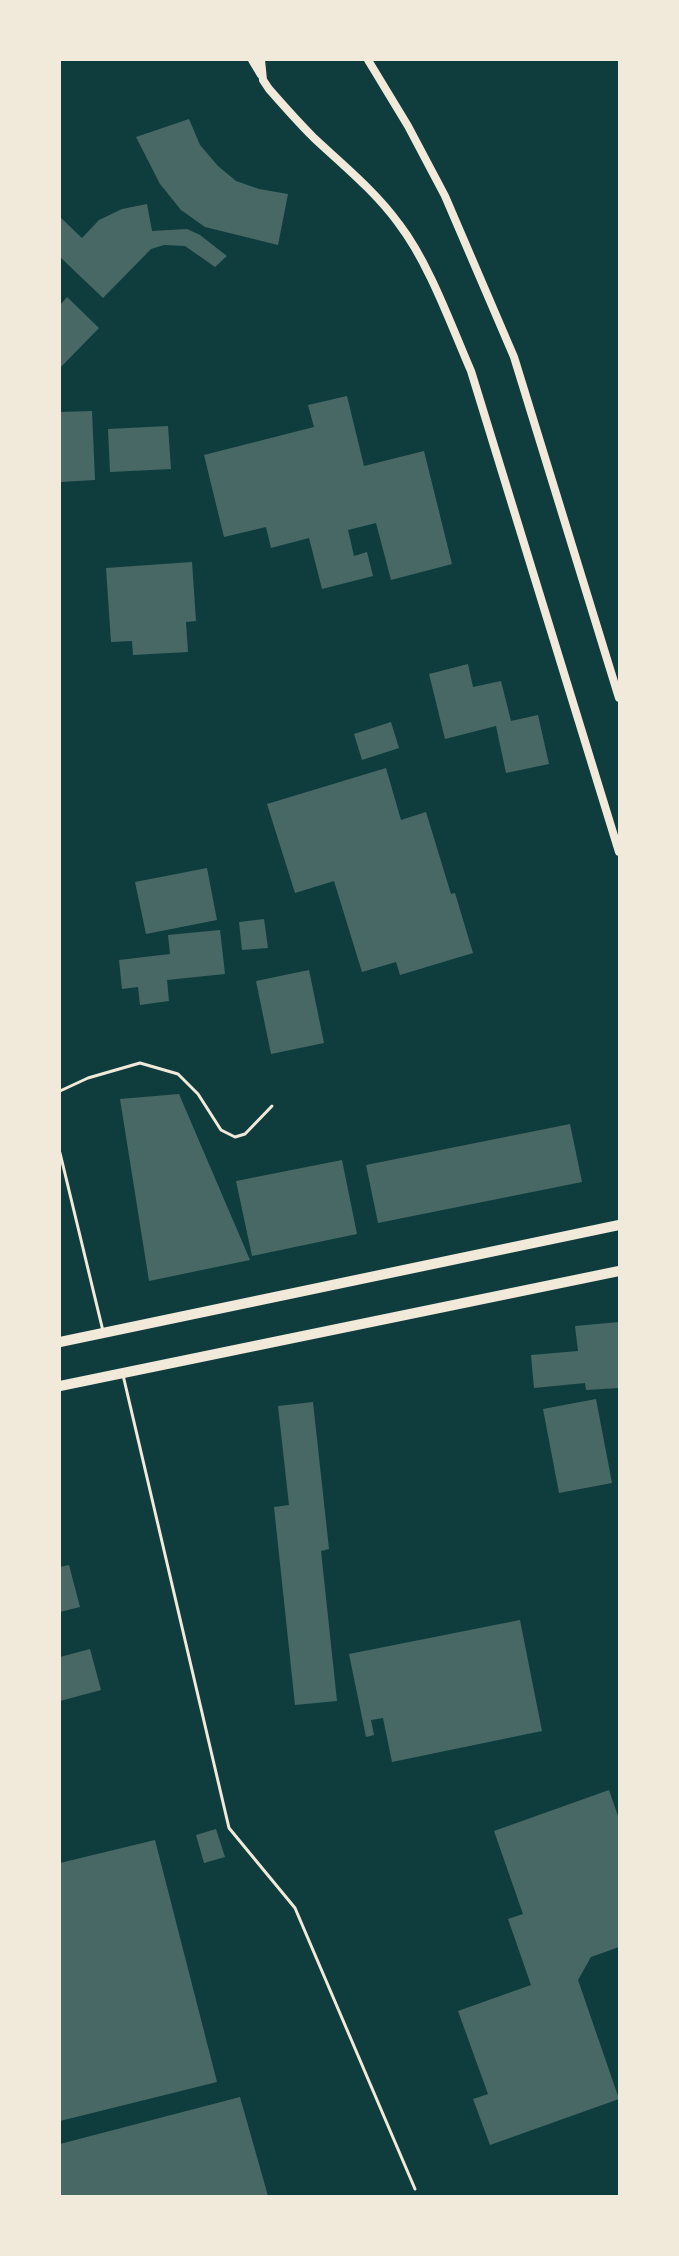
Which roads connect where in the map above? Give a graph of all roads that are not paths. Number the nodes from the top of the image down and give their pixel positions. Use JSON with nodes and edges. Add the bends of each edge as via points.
{"nodes":[{"id":1,"x":252,"y":60,"type":"edge"},
{"id":2,"x":261,"y":60,"type":"edge"},
{"id":3,"x":368,"y":60,"type":"edge"},
{"id":4,"x":263,"y":80,"type":"junction"},
{"id":5,"x":619,"y":698,"type":"edge"},
{"id":6,"x":619,"y":852,"type":"edge"},
{"id":7,"x":60,"y":1091,"type":"edge"},
{"id":8,"x":272,"y":1106,"type":"dead end"},
{"id":9,"x":60,"y":1153,"type":"edge"},
{"id":10,"x":619,"y":1224,"type":"edge"},
{"id":11,"x":619,"y":1272,"type":"edge"},
{"id":12,"x":103,"y":1333,"type":"junction"},
{"id":13,"x":60,"y":1342,"type":"edge"},
{"id":14,"x":123,"y":1373,"type":"junction"},
{"id":15,"x":60,"y":1386,"type":"edge"},
{"id":16,"x":415,"y":2189,"type":"dead end"}],
"edges":[{"from":1,"to":4,"type":"main road"},
{"from":2,"to":4,"type":"main road"},
{"from":3,"to":5,"type":"main road","via":[[408,126],[445,196],[514,357]]},
{"from":4,"to":6,"type":"main road","via":[[287,110],[380,200],[400,224],[444,307],[471,371]]},
{"from":7,"to":8,"type":"lane","via":[[88,1078],[140,1063],[178,1074],[198,1094],[221,1130],[235,1138],[246,1134]]},
{"from":9,"to":12,"type":"lane"},
{"from":10,"to":12,"type":"main road","via":[[608,1229]]},
{"from":11,"to":14,"type":"main road","via":[[607,1272]]},
{"from":12,"to":13,"type":"main road"},
{"from":14,"to":15,"type":"main road"},
{"from":14,"to":16,"type":"lane","via":[[228,1828],[295,1908]]}]}
